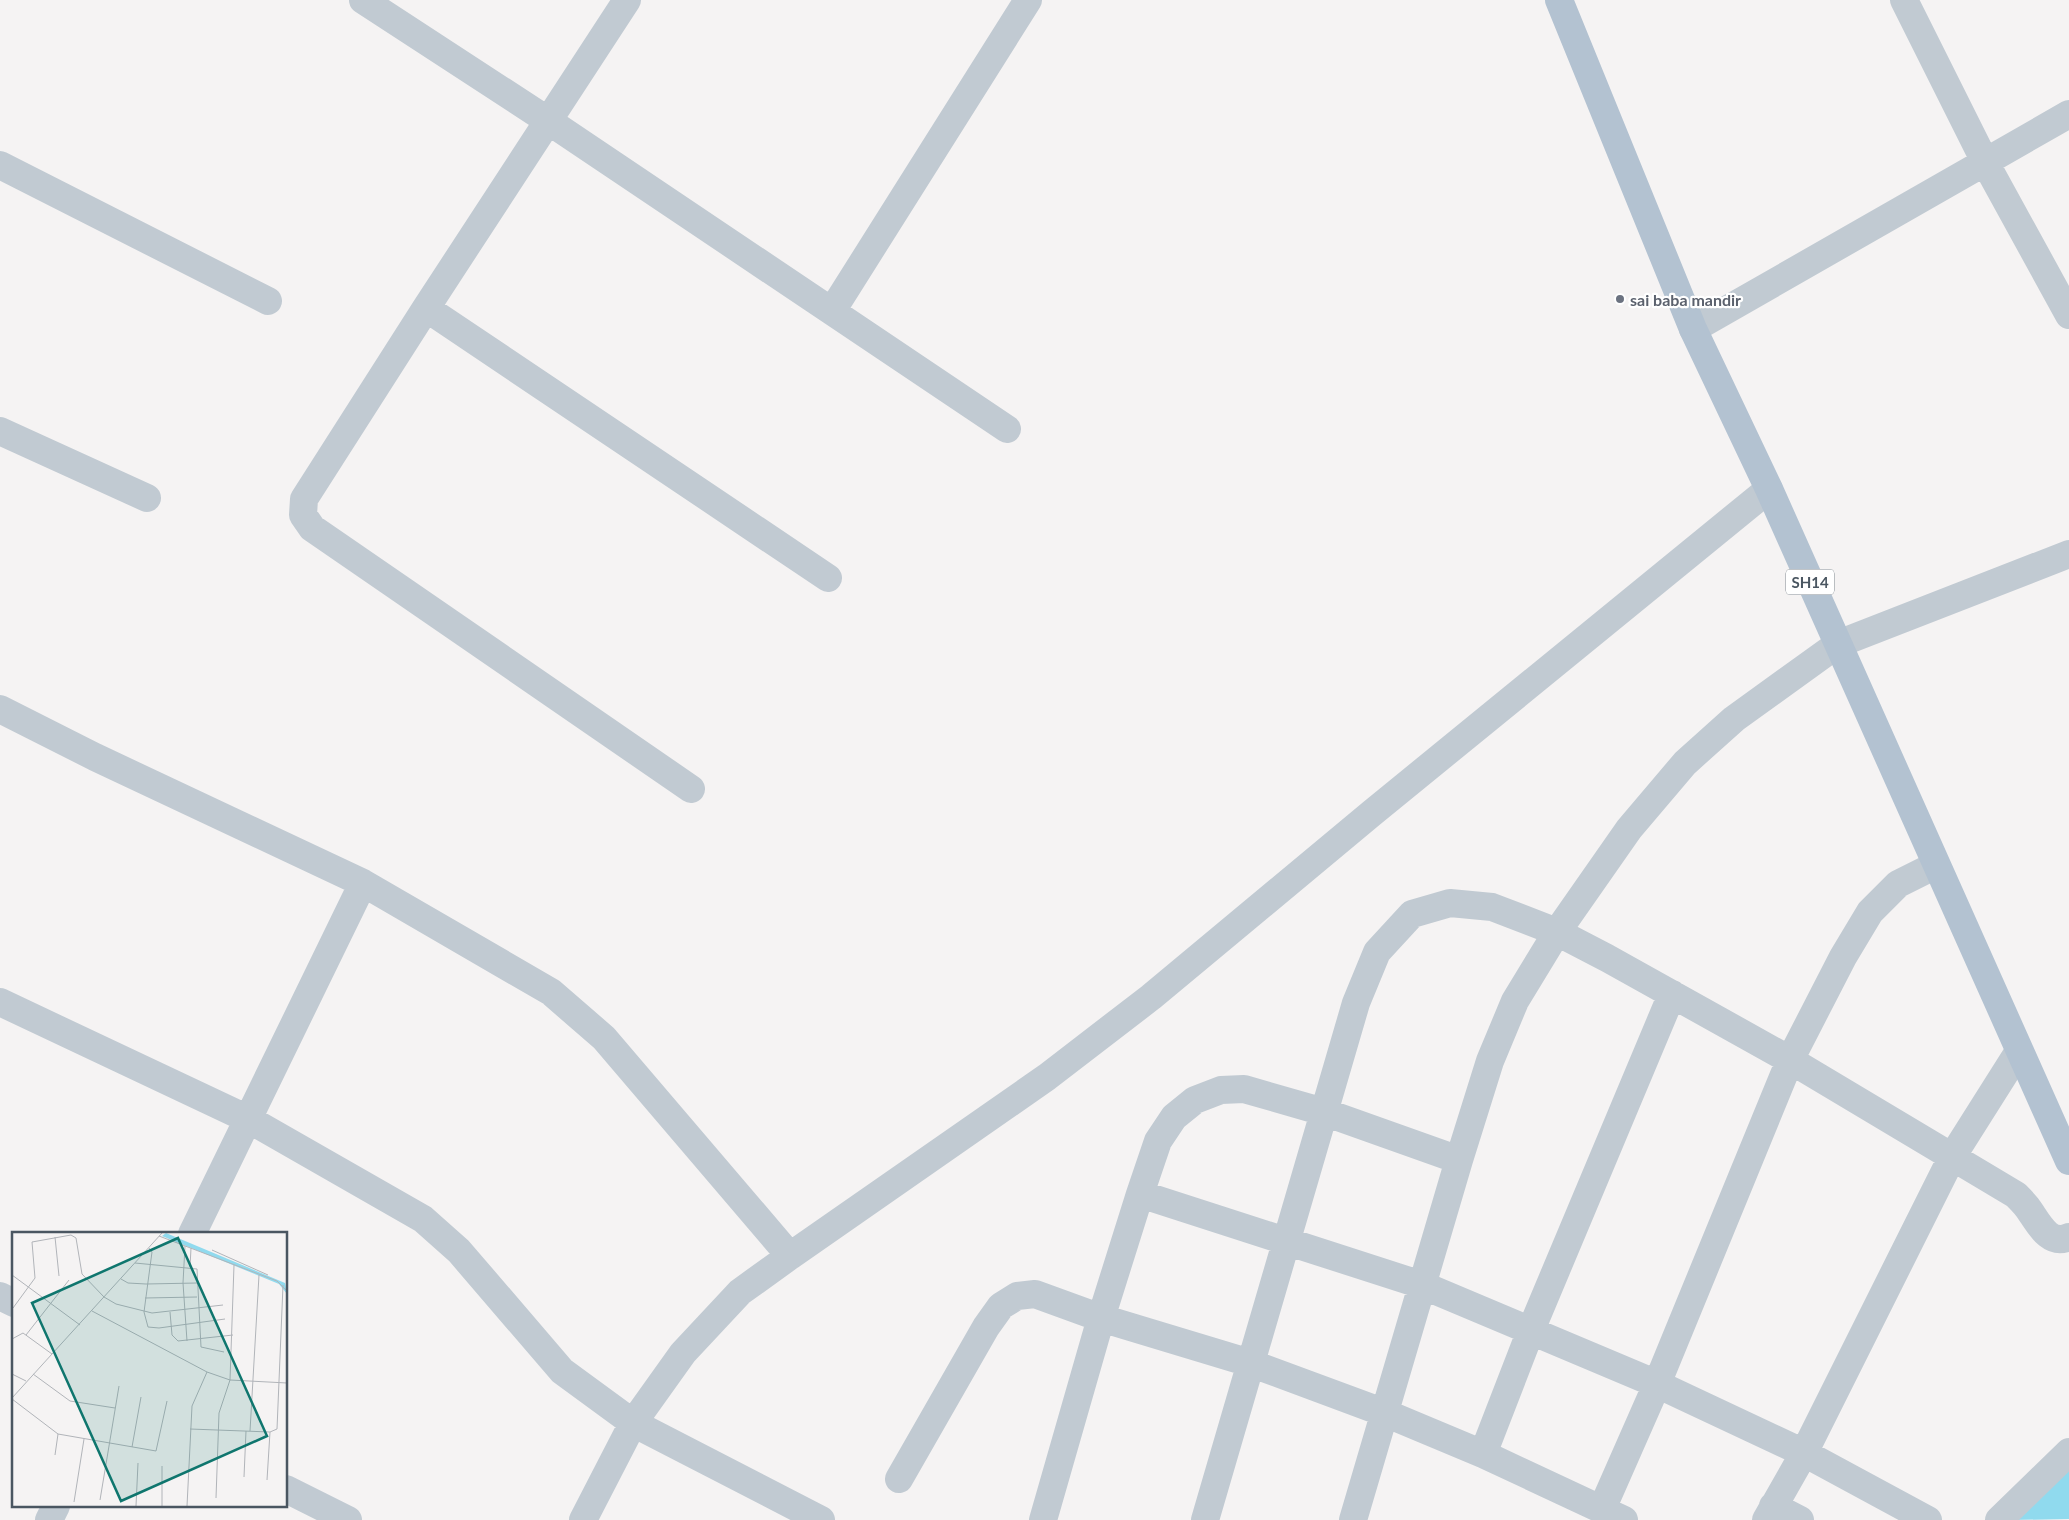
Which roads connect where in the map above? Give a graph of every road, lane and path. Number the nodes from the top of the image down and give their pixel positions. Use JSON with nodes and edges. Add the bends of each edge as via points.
{"nodes":[{"id":1,"x":363,"y":0,"type":"edge"},
{"id":2,"x":627,"y":0,"type":"edge"},
{"id":3,"x":1028,"y":0,"type":"edge"},
{"id":4,"x":1559,"y":0,"type":"edge"},
{"id":5,"x":1904,"y":0,"type":"edge"},
{"id":6,"x":2069,"y":114,"type":"edge"},
{"id":7,"x":547,"y":120,"type":"junction"},
{"id":8,"x":1985,"y":162,"type":"junction"},
{"id":9,"x":0,"y":166,"type":"edge"},
{"id":10,"x":268,"y":301,"type":"dead end"},
{"id":11,"x":426,"y":308,"type":"junction"},
{"id":12,"x":832,"y":311,"type":"junction"},
{"id":13,"x":2069,"y":315,"type":"edge"},
{"id":14,"x":1694,"y":329,"type":"junction"},
{"id":15,"x":1007,"y":429,"type":"dead end"},
{"id":16,"x":0,"y":430,"type":"edge"},
{"id":17,"x":1769,"y":489,"type":"junction"},
{"id":18,"x":147,"y":498,"type":"dead end"},
{"id":19,"x":2069,"y":554,"type":"edge"},
{"id":20,"x":828,"y":578,"type":"dead end"},
{"id":21,"x":1838,"y":644,"type":"junction"},
{"id":22,"x":0,"y":709,"type":"edge"},
{"id":23,"x":692,"y":789,"type":"dead end"},
{"id":24,"x":1936,"y":865,"type":"junction"},
{"id":25,"x":363,"y":883,"type":"junction"},
{"id":26,"x":1557,"y":932,"type":"junction"},
{"id":27,"x":1672,"y":994,"type":"junction"},
{"id":28,"x":0,"y":1002,"type":"edge"},
{"id":29,"x":2020,"y":1051,"type":"junction"},
{"id":30,"x":1790,"y":1060,"type":"junction"},
{"id":31,"x":1324,"y":1112,"type":"junction"},
{"id":32,"x":248,"y":1118,"type":"junction"},
{"id":33,"x":1952,"y":1157,"type":"junction"},
{"id":34,"x":1458,"y":1160,"type":"junction"},
{"id":35,"x":2069,"y":1161,"type":"edge"},
{"id":36,"x":1140,"y":1194,"type":"junction"},
{"id":37,"x":193,"y":1232,"type":"edge"},
{"id":38,"x":2069,"y":1237,"type":"edge"},
{"id":39,"x":1286,"y":1241,"type":"junction"},
{"id":40,"x":790,"y":1256,"type":"junction"},
{"id":41,"x":1422,"y":1285,"type":"junction"},
{"id":42,"x":0,"y":1296,"type":"edge"},
{"id":43,"x":12,"y":1302,"type":"edge"},
{"id":44,"x":1102,"y":1318,"type":"junction"},
{"id":45,"x":1531,"y":1330,"type":"junction"},
{"id":46,"x":1250,"y":1363,"type":"junction"},
{"id":47,"x":1657,"y":1384,"type":"junction"},
{"id":48,"x":1385,"y":1413,"type":"junction"},
{"id":49,"x":633,"y":1423,"type":"junction"},
{"id":50,"x":2069,"y":1452,"type":"edge"},
{"id":51,"x":1804,"y":1453,"type":"junction"},
{"id":52,"x":1483,"y":1454,"type":"junction"},
{"id":53,"x":898,"y":1478,"type":"dead end"},
{"id":54,"x":288,"y":1490,"type":"edge"},
{"id":55,"x":55,"y":1508,"type":"edge"},
{"id":56,"x":1770,"y":1513,"type":"edge"},
{"id":57,"x":1613,"y":1514,"type":"edge"},
{"id":58,"x":49,"y":1520,"type":"edge"},
{"id":59,"x":348,"y":1520,"type":"edge"},
{"id":60,"x":583,"y":1520,"type":"edge"},
{"id":61,"x":820,"y":1520,"type":"edge"},
{"id":62,"x":1044,"y":1520,"type":"edge"},
{"id":63,"x":1205,"y":1520,"type":"edge"},
{"id":64,"x":1353,"y":1520,"type":"edge"},
{"id":65,"x":1800,"y":1520,"type":"edge"},
{"id":66,"x":1928,"y":1520,"type":"edge"},
{"id":67,"x":1999,"y":1520,"type":"edge"}],
"edges":[{"from":1,"to":7,"type":"street"},
{"from":2,"to":7,"type":"street"},
{"from":3,"to":12,"type":"street"},
{"from":4,"to":14,"type":"main road","number":"SH14"},
{"from":5,"to":8,"type":"street"},
{"from":6,"to":8,"type":"street"},
{"from":7,"to":11,"type":"street"},
{"from":7,"to":12,"type":"street"},
{"from":8,"to":13,"type":"street"},
{"from":8,"to":14,"type":"street"},
{"from":9,"to":10,"type":"street"},
{"from":11,"to":20,"type":"street"},
{"from":11,"to":23,"type":"street","via":[[304,499],[302,515],[312,528]]},
{"from":12,"to":15,"type":"street"},
{"from":14,"to":17,"type":"main road","number":"SH14"},
{"from":16,"to":18,"type":"street"},
{"from":17,"to":21,"type":"main road","number":"SH14"},
{"from":17,"to":40,"type":"street","via":[[1151,997],[1047,1077]]},
{"from":19,"to":21,"type":"street"},
{"from":21,"to":24,"type":"main road","number":"SH14"},
{"from":21,"to":26,"type":"street","via":[[1734,719],[1685,763],[1629,829]]},
{"from":22,"to":25,"type":"street","via":[[96,758]]},
{"from":24,"to":29,"type":"main road","number":"SH14"},
{"from":24,"to":30,"type":"street","via":[[1898,884],[1870,912]]},
{"from":25,"to":32,"type":"street"},
{"from":25,"to":40,"type":"street","via":[[551,992],[604,1038]]},
{"from":26,"to":27,"type":"street"},
{"from":26,"to":31,"type":"street","via":[[1492,908],[1450,903],[1412,914],[1377,952],[1356,1003]]},
{"from":26,"to":34,"type":"street","via":[[1515,1001],[1490,1061]]},
{"from":27,"to":30,"type":"street"},
{"from":27,"to":45,"type":"street"},
{"from":28,"to":32,"type":"street"},
{"from":29,"to":33,"type":"street"},
{"from":29,"to":35,"type":"main road","number":"SH14"},
{"from":30,"to":33,"type":"street"},
{"from":30,"to":47,"type":"street"},
{"from":31,"to":34,"type":"street"},
{"from":31,"to":36,"type":"street","via":[[1244,1089],[1222,1090],[1195,1100],[1174,1117],[1158,1141]]},
{"from":31,"to":39,"type":"street"},
{"from":32,"to":37,"type":"street"},
{"from":32,"to":49,"type":"street","via":[[423,1219],[459,1251],[562,1371]]},
{"from":33,"to":38,"type":"street","via":[[2016,1195],[2042,1231],[2052,1237]]},
{"from":33,"to":51,"type":"street"},
{"from":34,"to":41,"type":"street"},
{"from":36,"to":39,"type":"street"},
{"from":36,"to":44,"type":"street"},
{"from":39,"to":41,"type":"street"},
{"from":39,"to":46,"type":"street"},
{"from":40,"to":49,"type":"street","via":[[740,1292],[683,1353]]},
{"from":41,"to":45,"type":"street"},
{"from":41,"to":48,"type":"street"},
{"from":42,"to":43,"type":"street"},
{"from":44,"to":46,"type":"street"},
{"from":44,"to":53,"type":"street","via":[[1035,1294],[1017,1296],[1001,1306]]},
{"from":44,"to":62,"type":"street"},
{"from":45,"to":47,"type":"street"},
{"from":45,"to":52,"type":"street"},
{"from":46,"to":48,"type":"street"},
{"from":46,"to":63,"type":"street"},
{"from":47,"to":51,"type":"street"},
{"from":47,"to":57,"type":"street"},
{"from":48,"to":52,"type":"street"},
{"from":48,"to":64,"type":"street"},
{"from":49,"to":60,"type":"street"},
{"from":49,"to":61,"type":"street"},
{"from":50,"to":67,"type":"street"},
{"from":51,"to":56,"type":"street"},
{"from":51,"to":66,"type":"street"},
{"from":52,"to":57,"type":"street"},
{"from":54,"to":59,"type":"street"},
{"from":55,"to":58,"type":"street"},
{"from":56,"to":65,"type":"street"}]}
